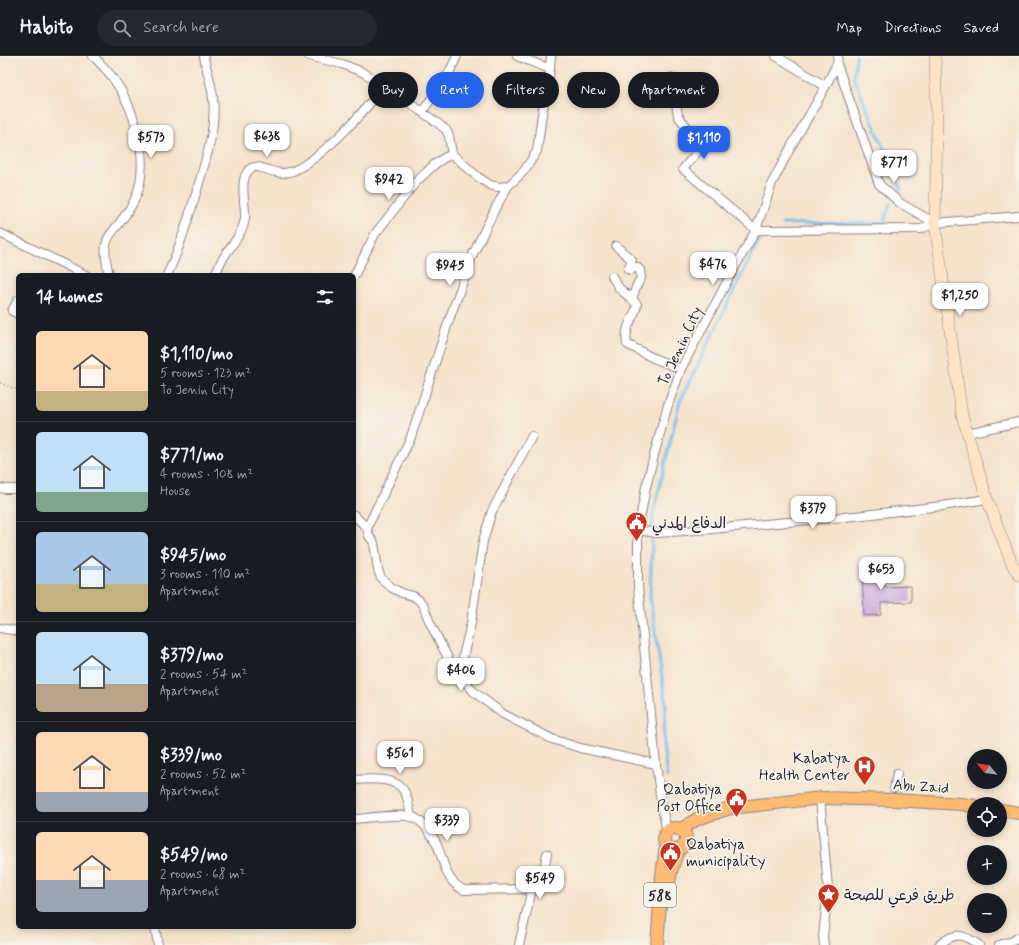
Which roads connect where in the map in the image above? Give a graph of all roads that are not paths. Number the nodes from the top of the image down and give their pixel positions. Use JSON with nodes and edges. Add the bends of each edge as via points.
{"nodes":[{"id":1,"x":93,"y":56,"type":"edge"},
{"id":2,"x":204,"y":56,"type":"edge"},
{"id":3,"x":309,"y":56,"type":"edge"},
{"id":4,"x":457,"y":56,"type":"edge"},
{"id":5,"x":517,"y":56,"type":"edge"},
{"id":6,"x":551,"y":56,"type":"edge"},
{"id":7,"x":776,"y":56,"type":"edge"},
{"id":8,"x":935,"y":56,"type":"edge"},
{"id":9,"x":838,"y":60,"type":"edge"},
{"id":10,"x":550,"y":69,"type":"junction"},
{"id":11,"x":368,"y":75,"type":"edge"},
{"id":12,"x":825,"y":86,"type":"junction"},
{"id":13,"x":368,"y":106,"type":"edge"},
{"id":14,"x":417,"y":108,"type":"edge"},
{"id":15,"x":677,"y":108,"type":"edge"},
{"id":16,"x":422,"y":112,"type":"junction"},
{"id":17,"x":452,"y":154,"type":"junction"},
{"id":18,"x":508,"y":186,"type":"junction"},
{"id":19,"x":1019,"y":216,"type":"edge"},
{"id":20,"x":935,"y":223,"type":"junction"},
{"id":21,"x":756,"y":230,"type":"junction"},
{"id":22,"x":0,"y":232,"type":"edge"},
{"id":23,"x":616,"y":246,"type":"dead end"},
{"id":24,"x":82,"y":273,"type":"edge"},
{"id":25,"x":109,"y":273,"type":"edge"},
{"id":26,"x":168,"y":273,"type":"edge"},
{"id":27,"x":216,"y":273,"type":"edge"},
{"id":28,"x":356,"y":273,"type":"edge"},
{"id":29,"x":612,"y":276,"type":"dead end"},
{"id":30,"x":632,"y":300,"type":"junction"},
{"id":31,"x":16,"y":304,"type":"edge"},
{"id":32,"x":16,"y":313,"type":"edge"},
{"id":33,"x":681,"y":369,"type":"junction"},
{"id":34,"x":1019,"y":422,"type":"edge"},
{"id":35,"x":967,"y":433,"type":"junction"},
{"id":36,"x":532,"y":436,"type":"dead end"},
{"id":37,"x":0,"y":488,"type":"edge"},
{"id":38,"x":16,"y":489,"type":"edge"},
{"id":39,"x":986,"y":499,"type":"junction"},
{"id":40,"x":356,"y":517,"type":"edge"},
{"id":41,"x":367,"y":528,"type":"junction"},
{"id":42,"x":638,"y":530,"type":"junction"},
{"id":43,"x":1019,"y":575,"type":"edge"},
{"id":44,"x":0,"y":628,"type":"edge"},
{"id":45,"x":16,"y":631,"type":"edge"},
{"id":46,"x":459,"y":674,"type":"junction"},
{"id":47,"x":656,"y":764,"type":"junction"},
{"id":48,"x":897,"y":774,"type":"dead end"},
{"id":49,"x":356,"y":780,"type":"edge"},
{"id":50,"x":894,"y":788,"type":"dead end"},
{"id":51,"x":820,"y":798,"type":"junction"},
{"id":52,"x":967,"y":805,"type":"edge"},
{"id":53,"x":1007,"y":811,"type":"edge"},
{"id":54,"x":1019,"y":813,"type":"edge"},
{"id":55,"x":411,"y":817,"type":"junction"},
{"id":56,"x":356,"y":819,"type":"edge"},
{"id":57,"x":680,"y":830,"type":"junction"},
{"id":58,"x":667,"y":832,"type":"junction"},
{"id":59,"x":666,"y":845,"type":"junction"},
{"id":60,"x":679,"y":849,"type":"junction"},
{"id":61,"x":546,"y":854,"type":"dead end"},
{"id":62,"x":532,"y":889,"type":"junction"},
{"id":63,"x":155,"y":929,"type":"edge"},
{"id":64,"x":1019,"y":937,"type":"edge"},
{"id":65,"x":158,"y":945,"type":"edge"},
{"id":66,"x":519,"y":945,"type":"edge"},
{"id":67,"x":657,"y":945,"type":"edge"},
{"id":68,"x":663,"y":945,"type":"edge"},
{"id":69,"x":824,"y":945,"type":"edge"},
{"id":70,"x":939,"y":945,"type":"edge"},
{"id":71,"x":978,"y":945,"type":"edge"},
{"id":72,"x":999,"y":945,"type":"edge"}],
"edges":[{"from":1,"to":25,"type":"street","via":[[113,78],[131,113],[142,163],[139,189],[134,201],[109,235],[106,244]]},
{"from":2,"to":26,"type":"street","via":[[213,98],[211,140],[183,236]]},
{"from":3,"to":11,"type":"street","via":[[342,64]]},
{"from":4,"to":16,"type":"street","via":[[449,73]]},
{"from":5,"to":10,"type":"street"},
{"from":6,"to":10,"type":"street"},
{"from":7,"to":12,"type":"street"},
{"from":8,"to":20,"type":"street"},
{"from":9,"to":12,"type":"street","name":"To Jenin City"},
{"from":9,"to":20,"type":"street","via":[[879,184],[900,202]]},
{"from":10,"to":18,"type":"street","via":[[537,151],[524,170]]},
{"from":12,"to":21,"type":"street","name":"To Jenin City","via":[[772,183]]},
{"from":13,"to":27,"type":"street","via":[[340,137],[298,168],[288,172],[260,167],[247,171],[244,178],[244,220],[240,234]]},
{"from":14,"to":16,"type":"street"},
{"from":15,"to":21,"type":"street","via":[[678,116],[700,139],[702,145],[683,169]]},
{"from":16,"to":17,"type":"street","via":[[446,130]]},
{"from":17,"to":18,"type":"street","via":[[490,185]]},
{"from":17,"to":28,"type":"street","via":[[434,164],[416,182],[375,234]]},
{"from":18,"to":41,"type":"street","via":[[473,254],[410,438]]},
{"from":19,"to":20,"type":"street"},
{"from":20,"to":21,"type":"street","via":[[921,229]]},
{"from":20,"to":35,"type":"street","via":[[962,415]]},
{"from":21,"to":33,"type":"street","name":"To Jenin City"},
{"from":22,"to":24,"type":"street"},
{"from":23,"to":30,"type":"street","via":[[632,260],[628,269],[637,267],[640,270],[641,278]]},
{"from":29,"to":30,"type":"street","via":[[619,288]]},
{"from":30,"to":33,"type":"street","via":[[637,304],[627,328],[627,344]]},
{"from":31,"to":32,"type":"street","via":[[12,311]]},
{"from":33,"to":42,"type":"street","name":"To Jenin City","via":[[656,444]]},
{"from":34,"to":35,"type":"street"},
{"from":35,"to":39,"type":"street"},
{"from":36,"to":46,"type":"street","via":[[492,511]]},
{"from":37,"to":38,"type":"street"},
{"from":39,"to":42,"type":"street","via":[[855,516],[711,529],[657,533]]},
{"from":39,"to":43,"type":"street","via":[[1012,564]]},
{"from":40,"to":41,"type":"street"},
{"from":41,"to":46,"type":"street","via":[[374,543],[381,578],[392,588],[419,600],[449,660]]},
{"from":42,"to":47,"type":"street","name":"To Jenin City","via":[[638,587]]},
{"from":44,"to":45,"type":"street"},
{"from":46,"to":47,"type":"street","via":[[474,692],[503,714],[552,739],[580,748]]},
{"from":47,"to":58,"type":"street","name":"To Jenin City"},
{"from":48,"to":50,"type":"street"},
{"from":49,"to":55,"type":"street","via":[[387,780],[402,787]]},
{"from":51,"to":52,"type":"main road","name":"Abu Zaid"},
{"from":51,"to":57,"type":"main road","name":"Abu Zaid","via":[[730,808],[697,819]]},
{"from":51,"to":69,"type":"street","via":[[828,888]]},
{"from":53,"to":54,"type":"main road"},
{"from":55,"to":56,"type":"street"},
{"from":55,"to":62,"type":"street","via":[[420,822],[432,836],[446,872],[452,883],[459,888]]},
{"from":57,"to":58,"type":"main road","via":[[673,829]]},
{"from":57,"to":60,"type":"main road","via":[[685,838],[684,845]]},
{"from":58,"to":59,"type":"main road","via":[[664,838]]},
{"from":59,"to":60,"type":"main road","via":[[671,849]]},
{"from":59,"to":67,"type":"main road","number":"588"},
{"from":60,"to":68,"type":"main road","number":"588","via":[[670,876]]},
{"from":61,"to":62,"type":"street","via":[[542,877]]},
{"from":62,"to":66,"type":"street"},
{"from":63,"to":65,"type":"street"},
{"from":64,"to":72,"type":"street"},
{"from":70,"to":71,"type":"street","via":[[947,938],[960,935]]}]}
